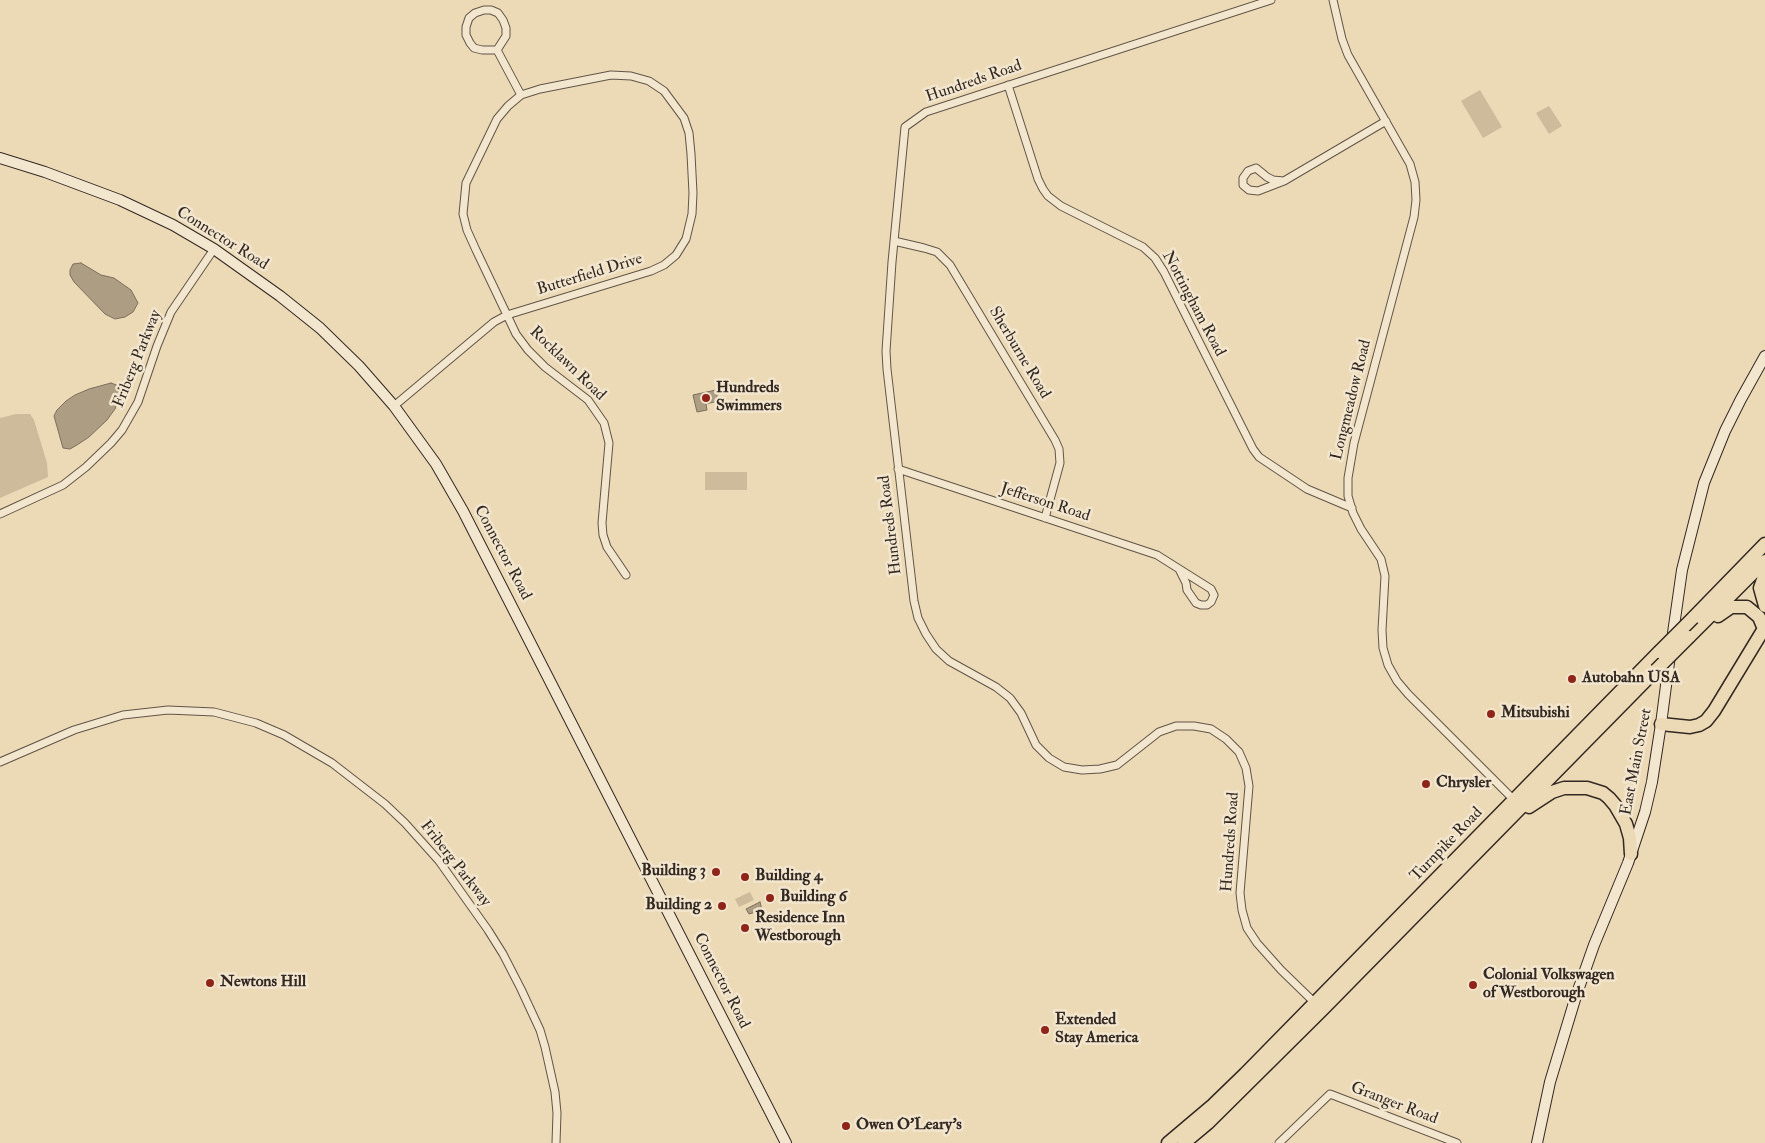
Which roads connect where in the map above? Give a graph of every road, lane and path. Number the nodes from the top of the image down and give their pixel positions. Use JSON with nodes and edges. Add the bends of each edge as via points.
{"nodes":[{"id":1,"x":1271,"y":0,"type":"edge"},
{"id":2,"x":1333,"y":0,"type":"edge"},
{"id":3,"x":497,"y":50,"type":"junction"},
{"id":4,"x":1008,"y":84,"type":"junction"},
{"id":5,"x":521,"y":95,"type":"junction"},
{"id":6,"x":1386,"y":121,"type":"junction"},
{"id":7,"x":0,"y":158,"type":"edge"},
{"id":8,"x":1284,"y":181,"type":"junction"},
{"id":9,"x":894,"y":241,"type":"junction"},
{"id":10,"x":214,"y":249,"type":"junction"},
{"id":11,"x":507,"y":315,"type":"junction"},
{"id":12,"x":1765,"y":356,"type":"edge"},
{"id":13,"x":394,"y":406,"type":"junction"},
{"id":14,"x":898,"y":469,"type":"junction"},
{"id":15,"x":1352,"y":508,"type":"junction"},
{"id":16,"x":0,"y":514,"type":"edge"},
{"id":17,"x":1045,"y":518,"type":"junction"},
{"id":18,"x":1765,"y":544,"type":"edge"},
{"id":19,"x":1765,"y":561,"type":"edge"},
{"id":20,"x":1180,"y":570,"type":"junction"},
{"id":21,"x":1765,"y":574,"type":"edge"},
{"id":22,"x":626,"y":575,"type":"dead end"},
{"id":23,"x":1765,"y":606,"type":"edge"},
{"id":24,"x":1693,"y":628,"type":"junction"},
{"id":25,"x":1765,"y":628,"type":"edge"},
{"id":26,"x":1661,"y":724,"type":"junction"},
{"id":27,"x":0,"y":762,"type":"edge"},
{"id":28,"x":1514,"y":800,"type":"junction"},
{"id":29,"x":1510,"y":819,"type":"junction"},
{"id":30,"x":1631,"y":854,"type":"junction"},
{"id":31,"x":1315,"y":1003,"type":"junction"},
{"id":32,"x":556,"y":1143,"type":"edge"},
{"id":33,"x":786,"y":1143,"type":"edge"},
{"id":34,"x":1168,"y":1143,"type":"edge"},
{"id":35,"x":1184,"y":1143,"type":"edge"},
{"id":36,"x":1280,"y":1143,"type":"edge"},
{"id":37,"x":1457,"y":1143,"type":"edge"},
{"id":38,"x":1536,"y":1143,"type":"edge"}],
"edges":[{"from":1,"to":4,"type":"street","name":"Hundreds Road"},
{"from":2,"to":6,"type":"street","name":"Longmeadow Road","via":[[1348,55]]},
{"from":3,"to":3,"type":"street","via":[[506,36],[503,20],[491,10],[475,13],[466,27],[470,43],[474,48]]},
{"from":3,"to":5,"type":"street"},
{"from":4,"to":9,"type":"street","name":"Hundreds Road","via":[[926,112],[904,127]]},
{"from":4,"to":15,"type":"street","name":"Nottingham Road","via":[[1036,172],[1048,196],[1061,206],[1143,247],[1156,258],[1259,457],[1307,489]]},
{"from":5,"to":11,"type":"street","name":"Butterfield Drive","via":[[497,119],[466,183],[462,214]]},
{"from":5,"to":11,"type":"street","name":"Butterfield Drive","via":[[612,75],[649,81],[664,91],[684,118],[689,133],[692,214],[686,239],[676,255],[664,265],[638,276]]},
{"from":6,"to":8,"type":"street"},
{"from":6,"to":15,"type":"street","name":"Longmeadow Road","via":[[1410,164],[1416,200],[1354,443],[1348,478]]},
{"from":7,"to":10,"type":"street","name":"Connector Road","via":[[120,200]]},
{"from":8,"to":8,"type":"street","via":[[1273,180],[1256,168],[1248,171],[1243,178],[1243,186],[1258,191]]},
{"from":9,"to":14,"type":"street","name":"Hundreds Road","via":[[886,351]]},
{"from":9,"to":17,"type":"street","name":"Sherburne Road","via":[[937,252],[950,265],[1055,440],[1060,462]]},
{"from":10,"to":13,"type":"street","name":"Connector Road","via":[[320,328]]},
{"from":10,"to":16,"type":"street","name":"Friberg Parkway","via":[[171,312],[138,402],[122,430],[86,468],[63,485]]},
{"from":11,"to":13,"type":"street","name":"Butterfield Drive","via":[[494,322]]},
{"from":11,"to":22,"type":"street","name":"Rocklawn Road","via":[[528,350],[588,400],[604,423],[608,443],[603,535],[607,547]]},
{"from":12,"to":26,"type":"street","name":"East Main Street","via":[[1725,431],[1699,501],[1680,579]]},
{"from":13,"to":33,"type":"street","name":"Connector Road","via":[[464,510]]},
{"from":14,"to":17,"type":"street","name":"Jefferson Road"},
{"from":14,"to":31,"type":"street","name":"Hundreds Road","via":[[914,601],[926,634],[949,661],[1010,698],[1021,712],[1036,745],[1049,758],[1082,770],[1117,765],[1159,732],[1176,726],[1211,730],[1238,752],[1246,768],[1249,786],[1240,893],[1247,928],[1292,982]]},
{"from":15,"to":28,"type":"street","name":"Longmeadow Road","via":[[1361,529],[1381,559],[1385,576],[1382,630],[1388,665],[1408,694]]},
{"from":17,"to":20,"type":"street","name":"Jefferson Road","via":[[1157,555]]},
{"from":18,"to":24,"type":"highway","name":"Turnpike Road"},
{"from":19,"to":24,"type":"highway","name":"Turnpike Road"},
{"from":20,"to":20,"type":"street","name":"Jefferson Road","via":[[1196,603],[1201,606],[1211,602],[1214,595],[1211,589]]},
{"from":21,"to":23,"type":"highway","via":[[1760,588]]},
{"from":24,"to":25,"type":"highway","via":[[1738,606],[1753,611]]},
{"from":24,"to":28,"type":"highway","name":"Turnpike Road","bridge":true,"via":[[1659,652]]},
{"from":24,"to":29,"type":"highway","name":"Turnpike Road","bridge":true},
{"from":25,"to":26,"type":"highway","via":[[1706,721],[1690,727]]},
{"from":26,"to":30,"type":"street","name":"East Main Street","via":[[1645,812]]},
{"from":27,"to":32,"type":"street","name":"Friberg Parkway","via":[[74,730],[123,715],[168,710],[214,712],[256,723],[332,763],[405,823],[439,862],[503,954],[546,1047],[557,1113]]},
{"from":28,"to":31,"type":"highway","name":"Turnpike Road"},
{"from":29,"to":30,"type":"highway","via":[[1552,792],[1578,787],[1595,790],[1609,798],[1623,817]]},
{"from":29,"to":35,"type":"highway","name":"Turnpike Road","via":[[1324,1010]]},
{"from":30,"to":38,"type":"street","name":"East Main Street","via":[[1576,996],[1550,1082]]},
{"from":31,"to":34,"type":"highway","name":"Turnpike Road","via":[[1213,1105]]},
{"from":36,"to":37,"type":"street","name":"Granger Road","via":[[1330,1094]]}]}
